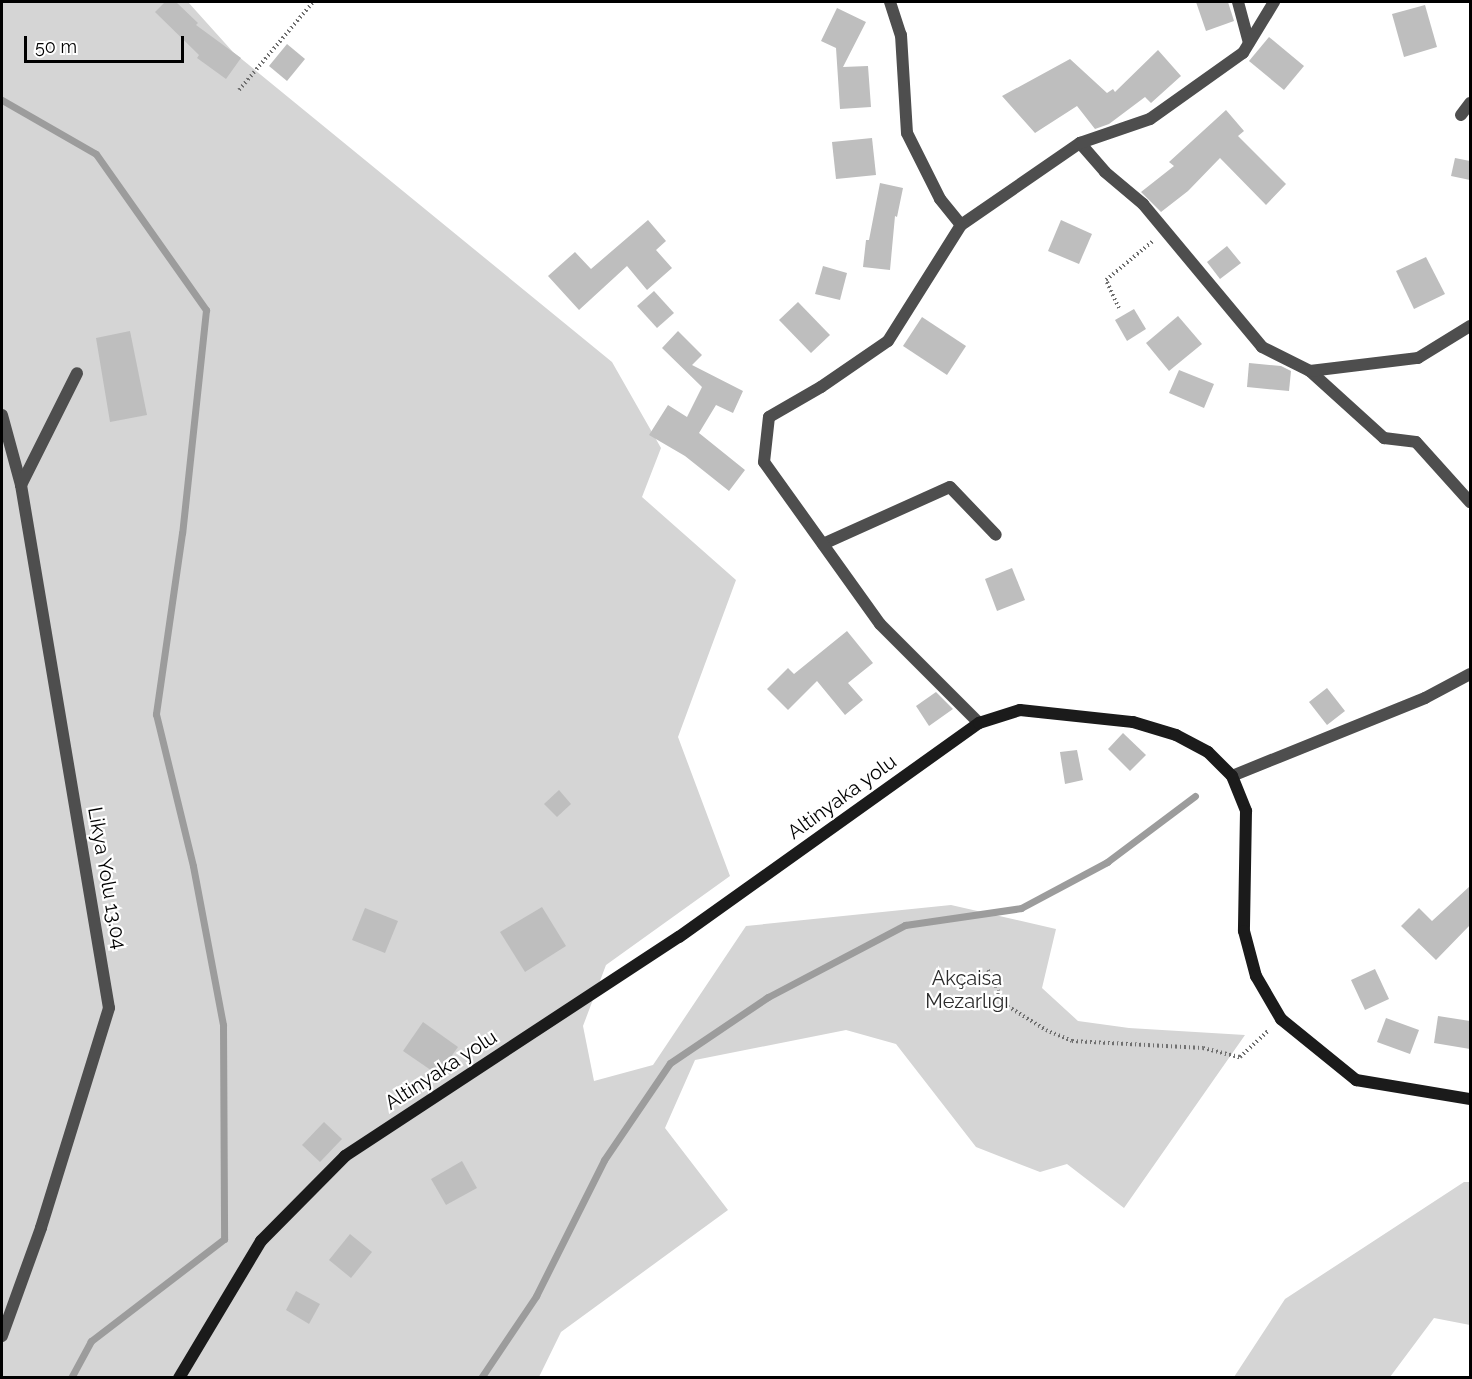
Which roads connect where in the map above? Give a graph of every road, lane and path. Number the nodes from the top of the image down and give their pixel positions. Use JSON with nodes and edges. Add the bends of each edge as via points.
{"nodes":[{"id":1,"x":313,"y":2,"type":"edge"},
{"id":2,"x":890,"y":2,"type":"edge"},
{"id":3,"x":1238,"y":2,"type":"edge"},
{"id":4,"x":1274,"y":2,"type":"edge"},
{"id":5,"x":1249,"y":43,"type":"junction"},
{"id":6,"x":239,"y":90,"type":"dead end"},
{"id":7,"x":1470,"y":103,"type":"edge"},
{"id":8,"x":1461,"y":115,"type":"dead end"},
{"id":9,"x":1080,"y":143,"type":"junction"},
{"id":10,"x":961,"y":225,"type":"junction"},
{"id":11,"x":1165,"y":231,"type":"junction"},
{"id":12,"x":1119,"y":308,"type":"dead end"},
{"id":13,"x":1470,"y":326,"type":"edge"},
{"id":14,"x":1310,"y":371,"type":"junction"},
{"id":15,"x":77,"y":373,"type":"dead end"},
{"id":16,"x":2,"y":415,"type":"edge"},
{"id":17,"x":21,"y":485,"type":"junction"},
{"id":18,"x":1470,"y":502,"type":"edge"},
{"id":19,"x":996,"y":535,"type":"dead end"},
{"id":20,"x":823,"y":544,"type":"junction"},
{"id":21,"x":1470,"y":674,"type":"edge"},
{"id":22,"x":979,"y":723,"type":"junction"},
{"id":23,"x":1232,"y":776,"type":"junction"},
{"id":24,"x":988,"y":970,"type":"dead end"},
{"id":25,"x":1281,"y":1019,"type":"junction"},
{"id":26,"x":1470,"y":1099,"type":"edge"},
{"id":27,"x":2,"y":1336,"type":"edge"},
{"id":28,"x":178,"y":1377,"type":"edge"}],
"edges":[{"from":1,"to":6,"type":"path"},
{"from":2,"to":10,"type":"street","via":[[901,35],[907,133],[940,199]]},
{"from":3,"to":5,"type":"street"},
{"from":4,"to":5,"type":"street"},
{"from":5,"to":9,"type":"street","via":[[1243,52],[1150,119]]},
{"from":7,"to":8,"type":"street"},
{"from":9,"to":10,"type":"street"},
{"from":9,"to":11,"type":"street"},
{"from":10,"to":20,"type":"street","via":[[888,341],[769,417],[764,462]]},
{"from":11,"to":12,"type":"path","via":[[1106,280]]},
{"from":11,"to":14,"type":"street","via":[[1262,347]]},
{"from":13,"to":14,"type":"street","via":[[1418,358]]},
{"from":14,"to":18,"type":"street","via":[[1384,438],[1416,442]]},
{"from":15,"to":17,"type":"street"},
{"from":16,"to":17,"type":"street","name":"Likya Yolu 13.04"},
{"from":17,"to":27,"type":"street","name":"Likya Yolu 13.04","via":[[109,1008],[41,1228]]},
{"from":19,"to":20,"type":"street","via":[[950,487]]},
{"from":20,"to":22,"type":"street","via":[[880,624]]},
{"from":21,"to":23,"type":"street","via":[[1425,698]]},
{"from":22,"to":23,"type":"main road","name":"Altinyaka yolu","via":[[1020,710],[1133,722],[1176,735],[1208,752]]},
{"from":22,"to":28,"type":"main road","name":"Altinyaka yolu","via":[[679,937],[345,1156],[261,1241]]},
{"from":23,"to":25,"type":"main road","name":"Altinyaka yolu","via":[[1246,811],[1244,931],[1256,976]]},
{"from":24,"to":25,"type":"path","via":[[1004,1004],[1072,1041],[1203,1048],[1240,1057]]},
{"from":25,"to":26,"type":"main road","name":"Altinyaka yolu","via":[[1356,1080]]}]}
